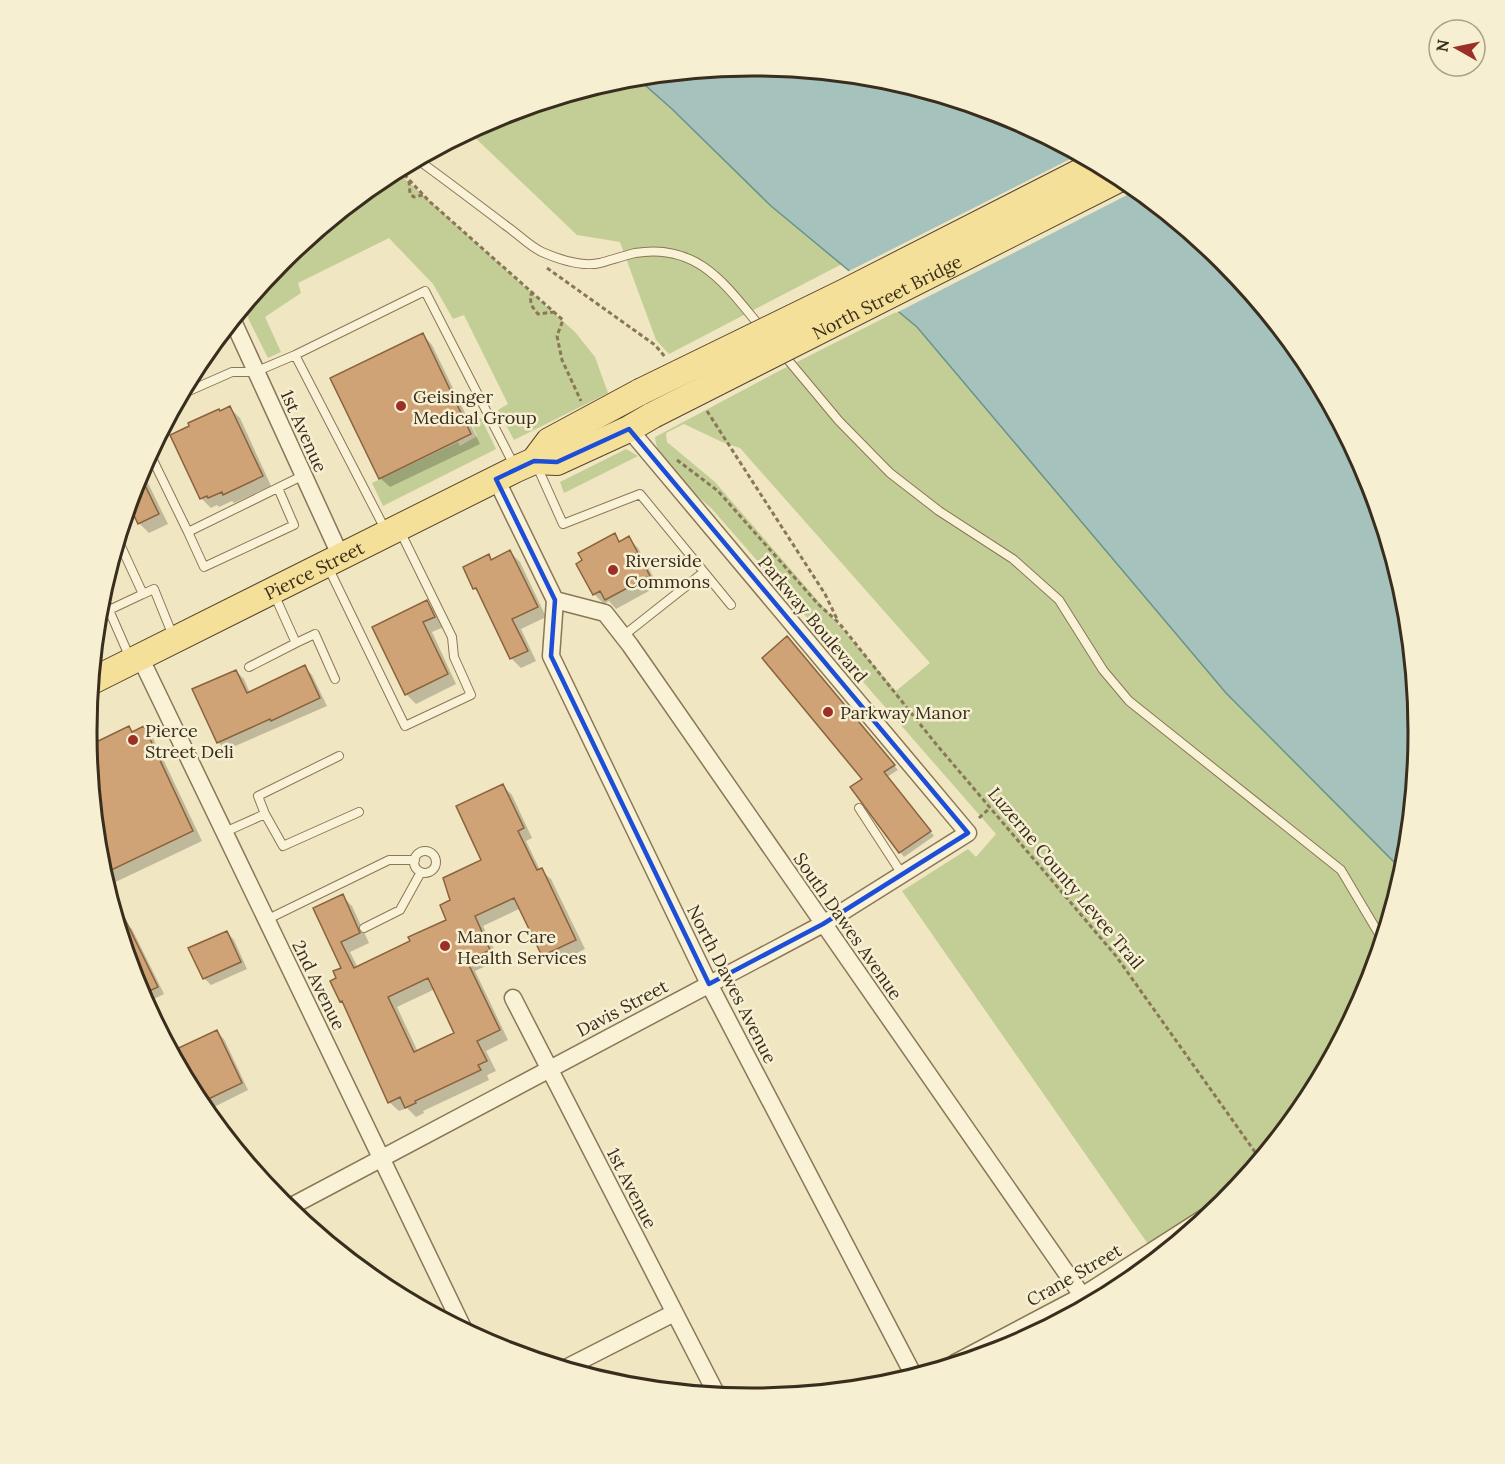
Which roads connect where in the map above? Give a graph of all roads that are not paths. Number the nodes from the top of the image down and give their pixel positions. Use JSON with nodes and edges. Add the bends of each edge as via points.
{"nodes":[{"id":1,"x":424,"y":164,"type":"edge"},
{"id":2,"x":1087,"y":168,"type":"edge"},
{"id":3,"x":1111,"y":183,"type":"edge"},
{"id":4,"x":236,"y":328,"type":"edge"},
{"id":5,"x":295,"y":355,"type":"junction"},
{"id":6,"x":255,"y":372,"type":"junction"},
{"id":7,"x":194,"y":389,"type":"edge"},
{"id":8,"x":640,"y":392,"type":"joint"},
{"id":9,"x":653,"y":415,"type":"joint"},
{"id":10,"x":629,"y":429,"type":"junction"},
{"id":11,"x":155,"y":464,"type":"edge"},
{"id":12,"x":515,"y":469,"type":"junction"},
{"id":13,"x":302,"y":476,"type":"junction"},
{"id":14,"x":278,"y":488,"type":"junction"},
{"id":15,"x":188,"y":532,"type":"junction"},
{"id":16,"x":393,"y":532,"type":"junction"},
{"id":17,"x":123,"y":550,"type":"edge"},
{"id":18,"x":334,"y":561,"type":"junction"},
{"id":19,"x":704,"y":572,"type":"junction"},
{"id":20,"x":272,"y":591,"type":"junction"},
{"id":21,"x":143,"y":594,"type":"junction"},
{"id":22,"x":555,"y":600,"type":"junction"},
{"id":23,"x":731,"y":605,"type":"dead end"},
{"id":24,"x":109,"y":610,"type":"joint"},
{"id":25,"x":623,"y":636,"type":"junction"},
{"id":26,"x":175,"y":639,"type":"junction"},
{"id":27,"x":296,"y":643,"type":"junction"},
{"id":28,"x":136,"y":659,"type":"junction"},
{"id":29,"x":249,"y":667,"type":"dead end"},
{"id":30,"x":100,"y":670,"type":"edge"},
{"id":31,"x":335,"y":680,"type":"dead end"},
{"id":32,"x":339,"y":756,"type":"dead end"},
{"id":33,"x":859,"y":808,"type":"dead end"},
{"id":34,"x":359,"y":812,"type":"dead end"},
{"id":35,"x":265,"y":814,"type":"junction"},
{"id":36,"x":225,"y":832,"type":"junction"},
{"id":37,"x":968,"y":832,"type":"joint"},
{"id":38,"x":415,"y":860,"type":"junction"},
{"id":39,"x":421,"y":872,"type":"junction"},
{"id":40,"x":902,"y":874,"type":"junction"},
{"id":41,"x":266,"y":920,"type":"junction"},
{"id":42,"x":823,"y":924,"type":"junction"},
{"id":43,"x":364,"y":928,"type":"dead end"},
{"id":44,"x":1377,"y":931,"type":"edge"},
{"id":45,"x":709,"y":984,"type":"junction"},
{"id":46,"x":513,"y":998,"type":"dead end"},
{"id":47,"x":549,"y":1069,"type":"junction"},
{"id":48,"x":382,"y":1160,"type":"junction"},
{"id":49,"x":297,"y":1203,"type":"edge"},
{"id":50,"x":1083,"y":1298,"type":"edge"},
{"id":51,"x":674,"y":1313,"type":"junction"},
{"id":52,"x":458,"y":1318,"type":"edge"},
{"id":53,"x":576,"y":1363,"type":"edge"},
{"id":54,"x":910,"y":1368,"type":"edge"},
{"id":55,"x":712,"y":1386,"type":"edge"}],
"edges":[{"from":1,"to":44,"type":"lane","via":[[540,251],[577,263],[597,264],[634,254],[667,252],[688,257],[710,271],[839,422],[890,473],[1013,560],[1059,600],[1103,670],[1129,701],[1341,870]]},
{"from":2,"to":8,"type":"main road","name":"North Street Bridge","bridge":true},
{"from":3,"to":9,"type":"main road","name":"North Street Bridge","bridge":true},
{"from":4,"to":6,"type":"street","name":"1st Avenue"},
{"from":5,"to":6,"type":"lane"},
{"from":5,"to":12,"type":"lane","via":[[425,291]]},
{"from":5,"to":16,"type":"lane"},
{"from":6,"to":7,"type":"lane","via":[[232,372]]},
{"from":6,"to":13,"type":"street","name":"1st Avenue"},
{"from":8,"to":12,"type":"main road","name":"Pierce Street","via":[[549,441]]},
{"from":9,"to":10,"type":"main road","name":"Pierce Street"},
{"from":10,"to":12,"type":"main road","name":"Pierce Street","via":[[557,462]]},
{"from":10,"to":37,"type":"street","name":"Parkway Boulevard"},
{"from":11,"to":15,"type":"lane"},
{"from":12,"to":16,"type":"main road","name":"Pierce Street"},
{"from":12,"to":19,"type":"lane","via":[[563,524],[640,494]]},
{"from":12,"to":22,"type":"street"},
{"from":13,"to":14,"type":"lane"},
{"from":13,"to":18,"type":"street","name":"1st Avenue"},
{"from":14,"to":15,"type":"lane"},
{"from":14,"to":15,"type":"lane","via":[[294,525],[204,567]]},
{"from":16,"to":18,"type":"main road","name":"Pierce Street"},
{"from":16,"to":18,"type":"lane","via":[[452,637],[454,657],[471,695],[405,726]]},
{"from":17,"to":21,"type":"lane"},
{"from":18,"to":20,"type":"main road","name":"Pierce Street"},
{"from":19,"to":23,"type":"lane"},
{"from":19,"to":25,"type":"lane"},
{"from":20,"to":26,"type":"main road","name":"Pierce Street"},
{"from":20,"to":27,"type":"lane"},
{"from":21,"to":24,"type":"lane"},
{"from":21,"to":26,"type":"lane","via":[[154,589]]},
{"from":22,"to":25,"type":"street","name":"South Dawes Avenue","via":[[605,613]]},
{"from":22,"to":45,"type":"street","name":"North Dawes Avenue","via":[[550,656]]},
{"from":24,"to":28,"type":"lane"},
{"from":25,"to":42,"type":"street","name":"South Dawes Avenue"},
{"from":26,"to":28,"type":"main road","name":"Pierce Street"},
{"from":27,"to":29,"type":"lane"},
{"from":27,"to":31,"type":"lane","via":[[315,634]]},
{"from":28,"to":30,"type":"main road","name":"Pierce Street"},
{"from":28,"to":36,"type":"street","name":"2nd Avenue"},
{"from":32,"to":35,"type":"lane","via":[[258,796]]},
{"from":33,"to":40,"type":"lane"},
{"from":34,"to":35,"type":"lane","via":[[283,846]]},
{"from":35,"to":36,"type":"lane"},
{"from":36,"to":41,"type":"street","name":"2nd Avenue"},
{"from":37,"to":40,"type":"street","name":"Davis Street"},
{"from":38,"to":39,"type":"lane"},
{"from":38,"to":39,"type":"lane","via":[[422,851],[435,856],[433,869]]},
{"from":38,"to":41,"type":"lane","via":[[389,860]]},
{"from":39,"to":43,"type":"lane","via":[[400,910]]},
{"from":40,"to":42,"type":"street","name":"Davis Street"},
{"from":41,"to":48,"type":"street","name":"2nd Avenue"},
{"from":42,"to":45,"type":"street","name":"Davis Street"},
{"from":42,"to":50,"type":"street","name":"South Dawes Avenue"},
{"from":45,"to":47,"type":"street","name":"Davis Street"},
{"from":45,"to":54,"type":"street","name":"North Dawes Avenue"},
{"from":46,"to":47,"type":"street","name":"1st Avenue"},
{"from":47,"to":48,"type":"street","name":"Davis Street"},
{"from":47,"to":51,"type":"street","name":"1st Avenue"},
{"from":48,"to":49,"type":"street","name":"Davis Street"},
{"from":48,"to":52,"type":"street","name":"2nd Avenue"},
{"from":51,"to":53,"type":"street"},
{"from":51,"to":55,"type":"street","name":"1st Avenue"}]}
